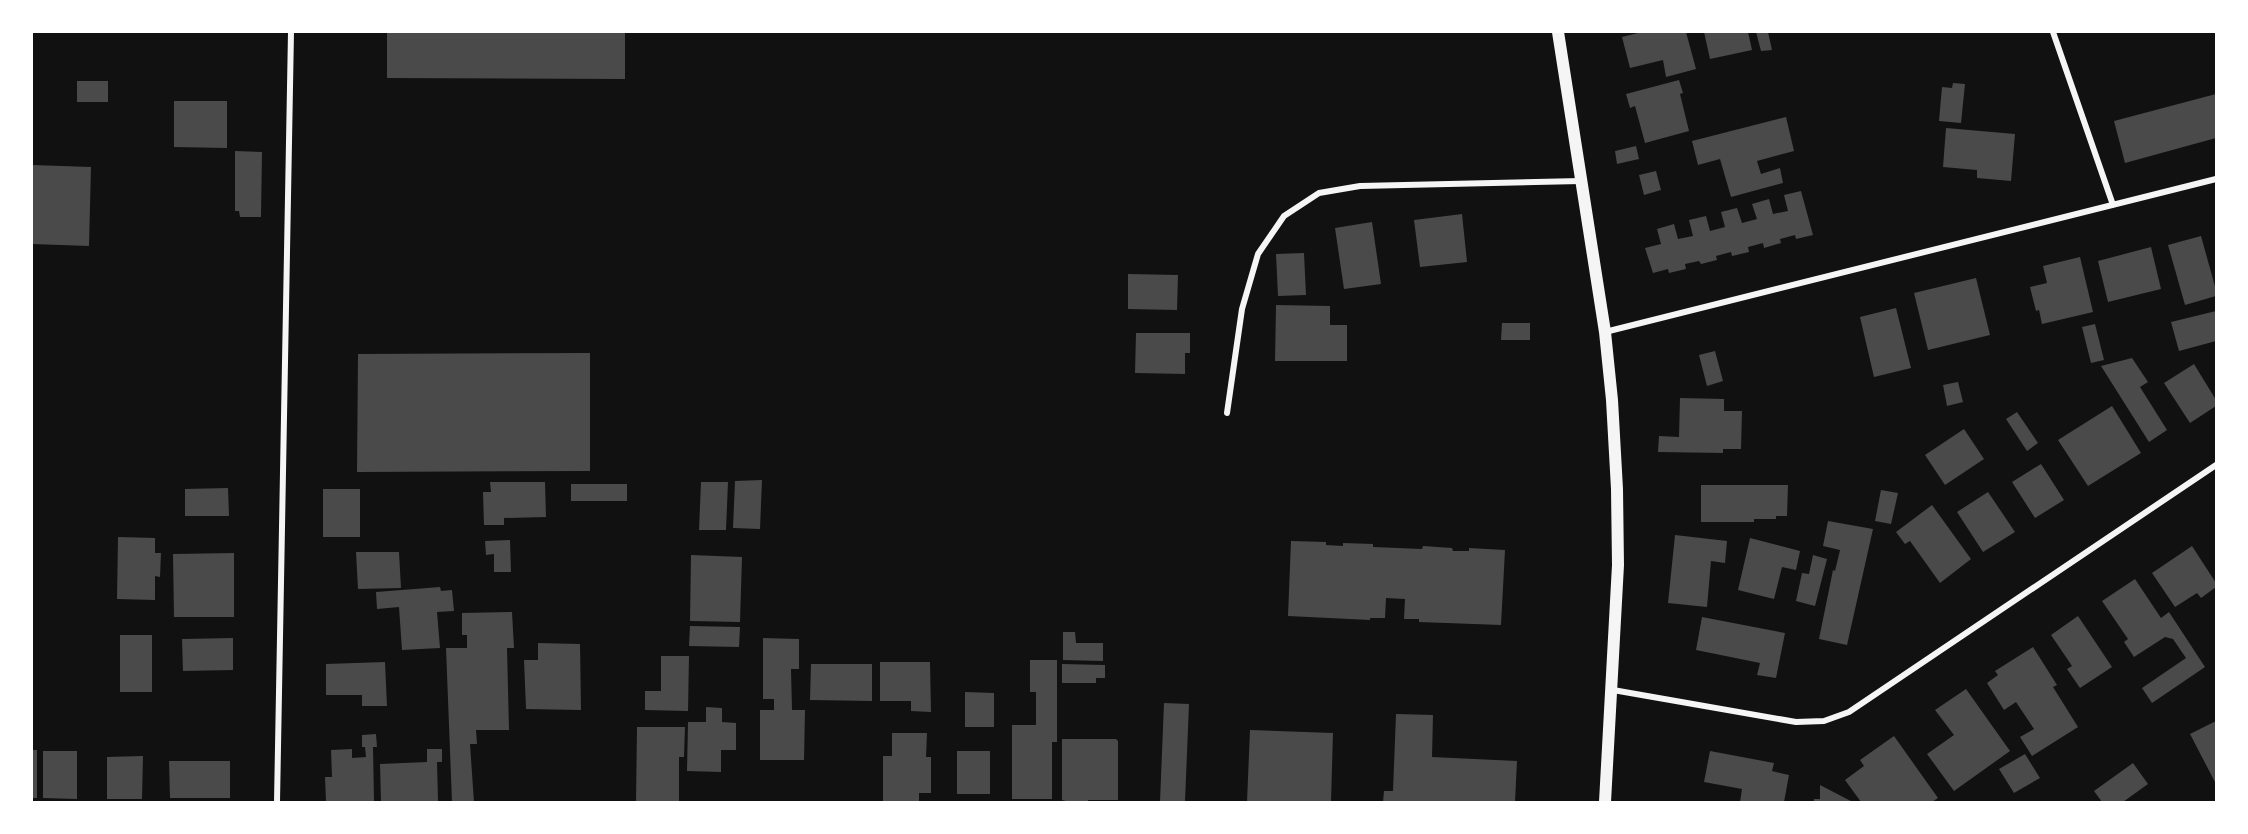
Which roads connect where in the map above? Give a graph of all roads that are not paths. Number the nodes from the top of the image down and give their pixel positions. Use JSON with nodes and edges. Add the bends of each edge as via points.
{"nodes":[{"id":1,"x":291,"y":32,"type":"edge"},
{"id":2,"x":1558,"y":32,"type":"edge"},
{"id":3,"x":2053,"y":32,"type":"edge"},
{"id":4,"x":2217,"y":179,"type":"edge"},
{"id":5,"x":1581,"y":181,"type":"junction"},
{"id":6,"x":2113,"y":205,"type":"junction"},
{"id":7,"x":1605,"y":332,"type":"junction"},
{"id":8,"x":1227,"y":413,"type":"dead end"},
{"id":9,"x":2217,"y":465,"type":"edge"},
{"id":10,"x":1613,"y":690,"type":"junction"},
{"id":11,"x":277,"y":802,"type":"edge"},
{"id":12,"x":1605,"y":802,"type":"edge"}],
"edges":[{"from":1,"to":11,"type":"street"},
{"from":2,"to":5,"type":"main road"},
{"from":3,"to":6,"type":"street"},
{"from":4,"to":6,"type":"street"},
{"from":5,"to":7,"type":"main road"},
{"from":5,"to":8,"type":"street","via":[[1359,186],[1319,193],[1284,216],[1258,254],[1242,309]]},
{"from":6,"to":7,"type":"street"},
{"from":7,"to":10,"type":"main road","via":[[1617,489]]},
{"from":9,"to":10,"type":"street","via":[[1849,712],[1824,721],[1796,722]]},
{"from":10,"to":12,"type":"main road"}]}
